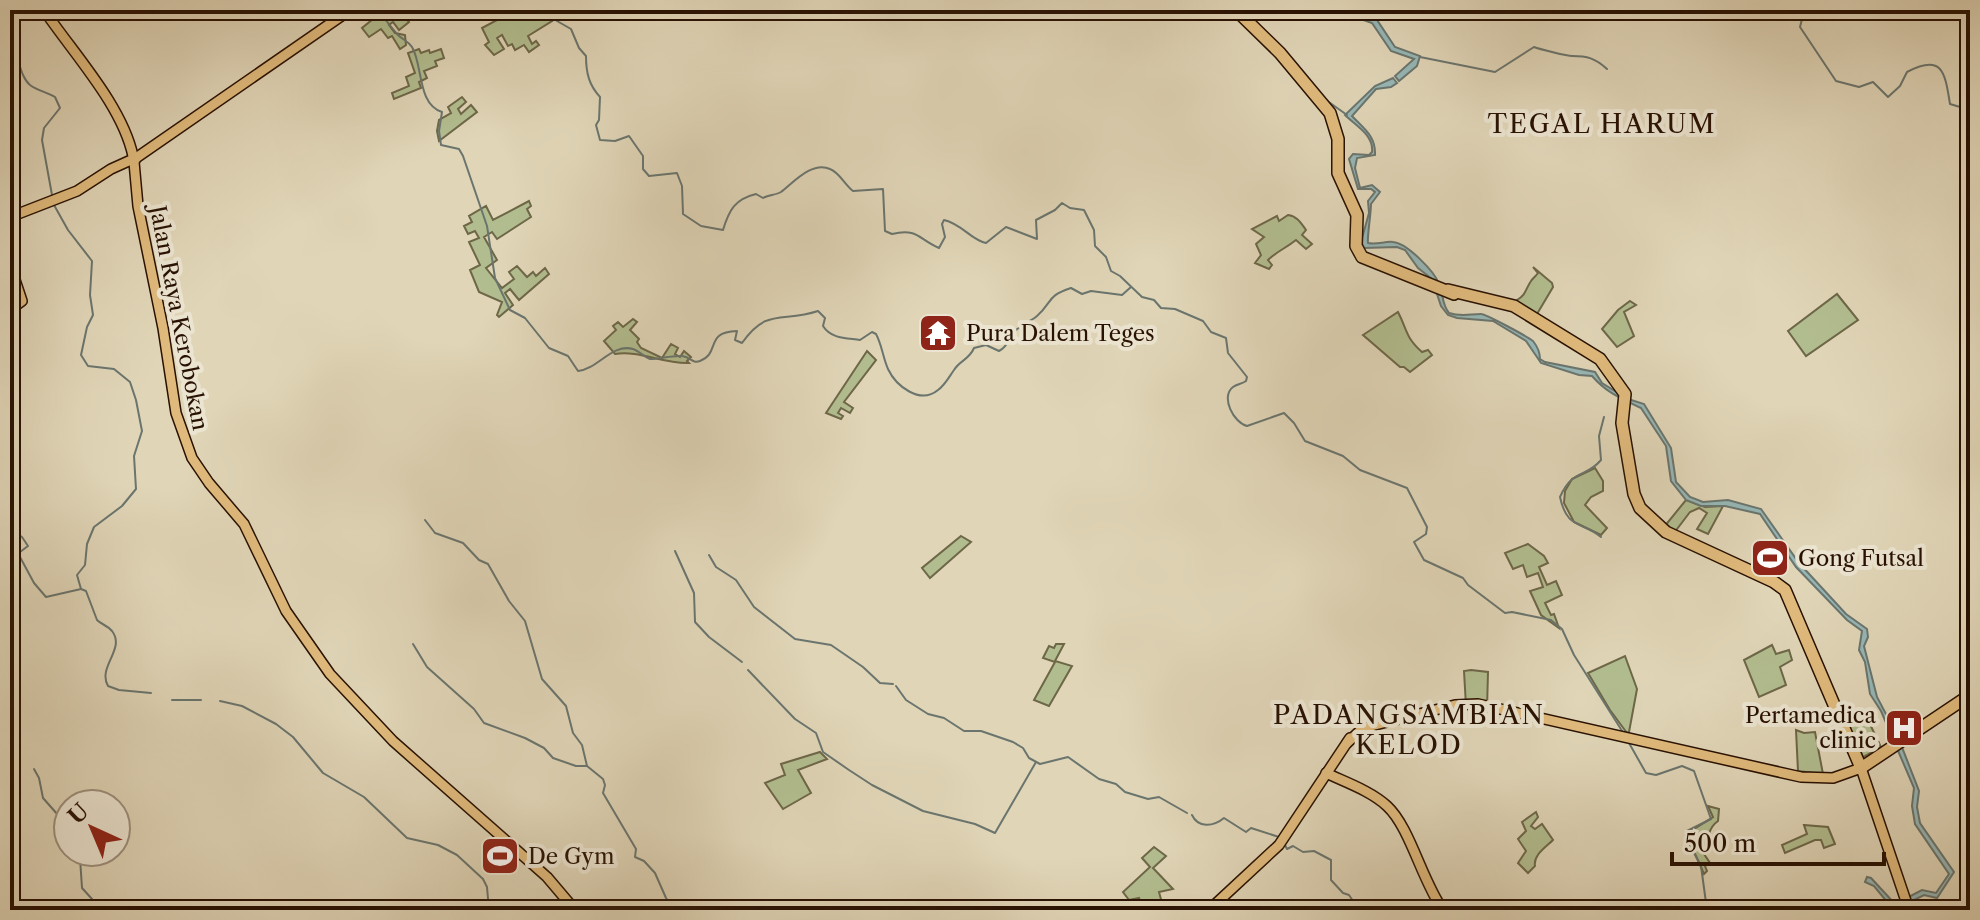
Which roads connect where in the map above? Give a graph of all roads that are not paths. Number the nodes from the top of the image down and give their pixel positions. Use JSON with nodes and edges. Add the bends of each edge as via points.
{"nodes":[{"id":1,"x":44,"y":10,"type":"edge"},
{"id":2,"x":350,"y":10,"type":"edge"},
{"id":3,"x":1233,"y":10,"type":"edge"},
{"id":4,"x":134,"y":159,"type":"junction"},
{"id":5,"x":10,"y":217,"type":"edge"},
{"id":6,"x":10,"y":265,"type":"edge"},
{"id":7,"x":10,"y":310,"type":"edge"},
{"id":8,"x":1970,"y":695,"type":"edge"},
{"id":9,"x":1861,"y":768,"type":"junction"},
{"id":10,"x":1326,"y":773,"type":"junction"},
{"id":11,"x":1907,"y":904,"type":"edge"},
{"id":12,"x":575,"y":910,"type":"edge"},
{"id":13,"x":1209,"y":910,"type":"edge"},
{"id":14,"x":1443,"y":910,"type":"edge"}],
"edges":[{"from":1,"to":4,"type":"main road","name":"Jalan Raya Kerobokan","via":[[112,107]]},
{"from":2,"to":4,"type":"main road"},
{"from":3,"to":9,"type":"highway","via":[[1330,113],[1338,139],[1338,173],[1357,215],[1355,236],[1365,259],[1507,308],[1600,359],[1624,402],[1622,423],[1640,508],[1666,532],[1785,590]]},
{"from":4,"to":5,"type":"main road"},
{"from":4,"to":12,"type":"main road","name":"Jalan Raya Kerobokan","via":[[174,406],[190,455],[244,524],[286,611],[330,674],[393,741],[519,851]]},
{"from":6,"to":7,"type":"main road","via":[[22,299]]},
{"from":8,"to":9,"type":"highway"},
{"from":9,"to":10,"type":"main road","via":[[1833,778],[1801,777],[1478,704],[1361,725]]},
{"from":9,"to":11,"type":"main road"},
{"from":10,"to":13,"type":"main road","via":[[1282,841]]},
{"from":10,"to":14,"type":"main road","via":[[1387,806]]}]}
